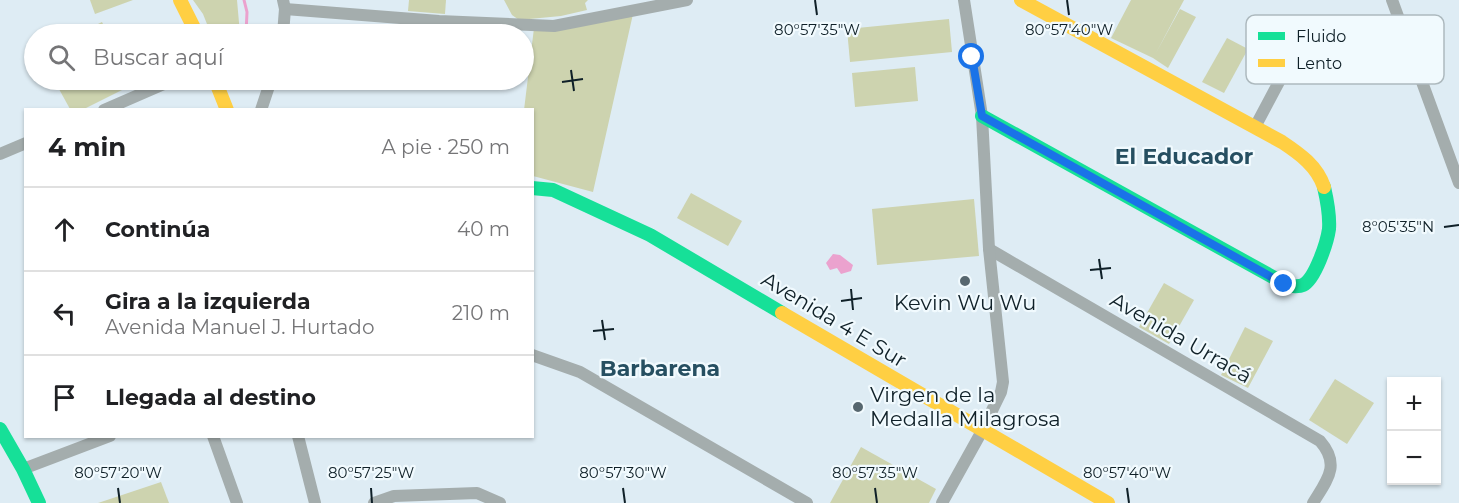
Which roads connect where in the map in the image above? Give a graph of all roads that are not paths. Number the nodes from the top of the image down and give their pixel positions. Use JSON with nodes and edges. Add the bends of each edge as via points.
{"nodes":[{"id":1,"x":180,"y":0,"type":"edge"},
{"id":2,"x":687,"y":0,"type":"edge"},
{"id":3,"x":964,"y":0,"type":"edge"},
{"id":4,"x":1021,"y":0,"type":"edge"},
{"id":5,"x":1392,"y":0,"type":"edge"},
{"id":6,"x":284,"y":4,"type":"edge"},
{"id":7,"x":1397,"y":15,"type":"edge"},
{"id":8,"x":192,"y":24,"type":"edge"},
{"id":9,"x":283,"y":24,"type":"edge"},
{"id":10,"x":508,"y":24,"type":"edge"},
{"id":11,"x":534,"y":25,"type":"edge"},
{"id":12,"x":1278,"y":84,"type":"edge"},
{"id":13,"x":1423,"y":84,"type":"edge"},
{"id":14,"x":150,"y":90,"type":"edge"},
{"id":15,"x":219,"y":90,"type":"edge"},
{"id":16,"x":268,"y":90,"type":"edge"},
{"id":17,"x":109,"y":108,"type":"edge"},
{"id":18,"x":226,"y":108,"type":"edge"},
{"id":19,"x":262,"y":108,"type":"edge"},
{"id":20,"x":982,"y":116,"type":"junction"},
{"id":21,"x":1255,"y":127,"type":"junction"},
{"id":22,"x":24,"y":144,"type":"edge"},
{"id":23,"x":0,"y":154,"type":"edge"},
{"id":24,"x":1459,"y":183,"type":"edge"},
{"id":25,"x":534,"y":188,"type":"edge"},
{"id":26,"x":989,"y":249,"type":"junction"},
{"id":27,"x":534,"y":356,"type":"edge"},
{"id":28,"x":0,"y":429,"type":"edge"},
{"id":29,"x":982,"y":431,"type":"junction"},
{"id":30,"x":105,"y":438,"type":"edge"},
{"id":31,"x":214,"y":438,"type":"edge"},
{"id":32,"x":299,"y":438,"type":"edge"},
{"id":33,"x":23,"y":469,"type":"junction"},
{"id":34,"x":39,"y":503,"type":"edge"},
{"id":35,"x":237,"y":503,"type":"edge"},
{"id":36,"x":315,"y":503,"type":"edge"},
{"id":37,"x":374,"y":503,"type":"edge"},
{"id":38,"x":500,"y":503,"type":"edge"},
{"id":39,"x":807,"y":503,"type":"edge"},
{"id":40,"x":942,"y":503,"type":"edge"},
{"id":41,"x":1108,"y":503,"type":"edge"},
{"id":42,"x":1313,"y":503,"type":"edge"}],
"edges":[{"from":1,"to":8,"type":"street"},
{"from":2,"to":11,"type":"street","via":[[554,26]]},
{"from":3,"to":20,"type":"street"},
{"from":4,"to":21,"type":"street"},
{"from":5,"to":7,"type":"street"},
{"from":6,"to":9,"type":"street"},
{"from":6,"to":10,"type":"street","via":[[439,21]]},
{"from":12,"to":21,"type":"street"},
{"from":13,"to":24,"type":"street"},
{"from":14,"to":17,"type":"street"},
{"from":15,"to":18,"type":"street"},
{"from":16,"to":19,"type":"street"},
{"from":20,"to":21,"type":"street","via":[[1284,284],[1300,286],[1309,280],[1327,242],[1329,227],[1321,179],[1310,162]]},
{"from":20,"to":26,"type":"street"},
{"from":22,"to":23,"type":"street"},
{"from":25,"to":29,"type":"street","name":"Avenida 4 E Sur","via":[[553,190],[650,235]]},
{"from":26,"to":29,"type":"street","via":[[1003,382]]},
{"from":26,"to":42,"type":"street","name":"Avenida Urracá","via":[[1320,441],[1331,467]]},
{"from":27,"to":39,"type":"street","via":[[580,372]]},
{"from":28,"to":33,"type":"street"},
{"from":29,"to":40,"type":"street"},
{"from":29,"to":41,"type":"street","name":"Avenida 4 E Sur"},
{"from":30,"to":33,"type":"street"},
{"from":31,"to":35,"type":"street"},
{"from":32,"to":36,"type":"street"},
{"from":33,"to":34,"type":"street"},
{"from":37,"to":38,"type":"street","via":[[394,496],[477,493]]}]}
